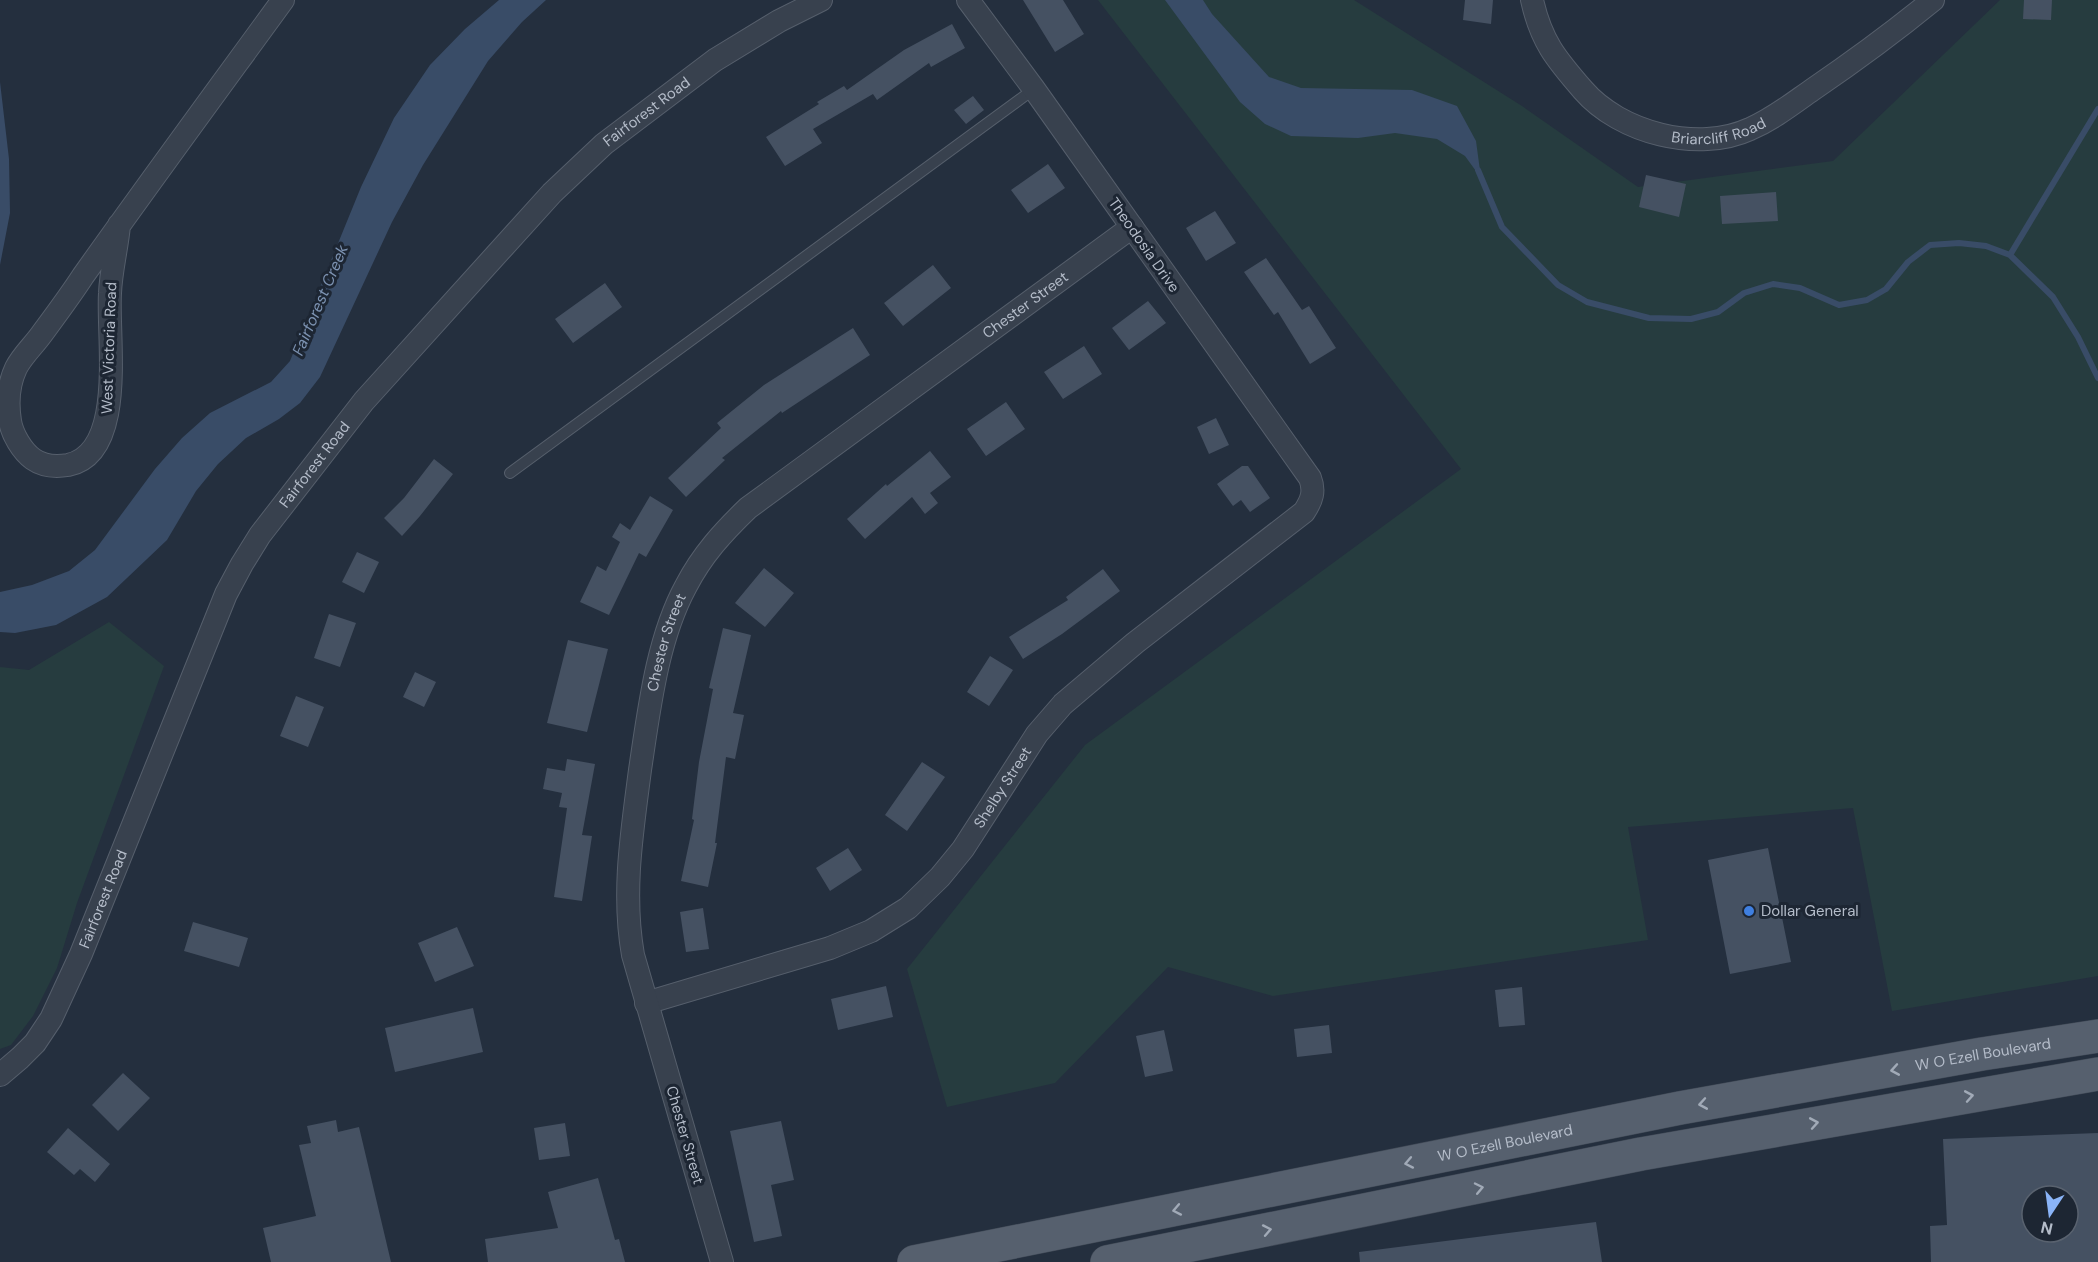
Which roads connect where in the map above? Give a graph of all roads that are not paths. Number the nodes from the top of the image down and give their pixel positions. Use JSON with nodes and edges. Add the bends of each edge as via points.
{"nodes":[{"id":1,"x":283,"y":0,"type":"edge"},
{"id":2,"x":821,"y":0,"type":"edge"},
{"id":3,"x":968,"y":0,"type":"edge"},
{"id":4,"x":1532,"y":0,"type":"edge"},
{"id":5,"x":1933,"y":0,"type":"edge"},
{"id":6,"x":1034,"y":89,"type":"junction"},
{"id":7,"x":119,"y":225,"type":"junction"},
{"id":8,"x":1132,"y":227,"type":"junction"},
{"id":9,"x":510,"y":472,"type":"dead end"},
{"id":10,"x":1313,"y":493,"type":"joint"},
{"id":11,"x":646,"y":1003,"type":"junction"},
{"id":12,"x":2098,"y":1036,"type":"edge"},
{"id":13,"x":0,"y":1074,"type":"edge"},
{"id":14,"x":2098,"y":1074,"type":"edge"},
{"id":15,"x":1843,"y":1079,"type":"junction"},
{"id":16,"x":1850,"y":1117,"type":"junction"},
{"id":17,"x":1592,"y":1126,"type":"junction"},
{"id":18,"x":1600,"y":1162,"type":"junction"},
{"id":19,"x":1228,"y":1199,"type":"junction"},
{"id":20,"x":1233,"y":1237,"type":"junction"},
{"id":21,"x":991,"y":1255,"type":"edge"},
{"id":22,"x":722,"y":1262,"type":"edge"},
{"id":23,"x":914,"y":1262,"type":"edge"},
{"id":24,"x":1107,"y":1262,"type":"edge"}],
"edges":[{"from":1,"to":7,"type":"street","name":"West Victoria Road"},
{"from":2,"to":13,"type":"street","name":"Fairforest Road","via":[[715,60],[586,160],[364,401],[260,535],[226,594],[51,1019],[20,1058]]},
{"from":3,"to":6,"type":"street","name":"Theodosia Drive"},
{"from":4,"to":5,"type":"street","name":"Briarcliff Road","via":[[1547,45],[1592,100],[1629,124],[1651,132],[1699,139],[1749,130],[1772,118]]},
{"from":6,"to":8,"type":"street","name":"Theodosia Drive"},
{"from":6,"to":9,"type":"lane"},
{"from":7,"to":7,"type":"street","name":"West Victoria Road","via":[[17,367],[9,385],[10,425],[19,444],[33,459],[46,465],[74,464],[86,457],[96,447],[106,421],[110,394],[110,293]]},
{"from":8,"to":10,"type":"street","name":"Theodosia Drive","via":[[1310,478]]},
{"from":8,"to":11,"type":"street","name":"Chester Street","via":[[748,508],[702,558],[672,619],[658,667],[633,822],[627,910],[633,955]]},
{"from":10,"to":11,"type":"street","name":"Shelby Street","via":[[1305,512],[1135,643],[1063,704],[1037,734],[963,849],[908,908],[871,931],[830,948]]},
{"from":11,"to":22,"type":"street","name":"Chester Street"},
{"from":12,"to":15,"type":"main road","name":"W O Ezell Boulevard","one_way":true},
{"from":16,"to":14,"type":"main road","one_way":true},
{"from":15,"to":16,"type":"main road"},
{"from":15,"to":17,"type":"main road","name":"W O Ezell Boulevard","one_way":true},
{"from":18,"to":16,"type":"main road","one_way":true},
{"from":17,"to":18,"type":"main road"},
{"from":17,"to":19,"type":"main road","name":"W O Ezell Boulevard","one_way":true},
{"from":20,"to":18,"type":"main road","one_way":true},
{"from":19,"to":20,"type":"main road"},
{"from":19,"to":21,"type":"main road","name":"W O Ezell Boulevard","one_way":true},
{"from":20,"to":24,"type":"main road","via":[[1190,1249]]},
{"from":21,"to":23,"type":"main road","name":"W O Ezell Boulevard"}]}
